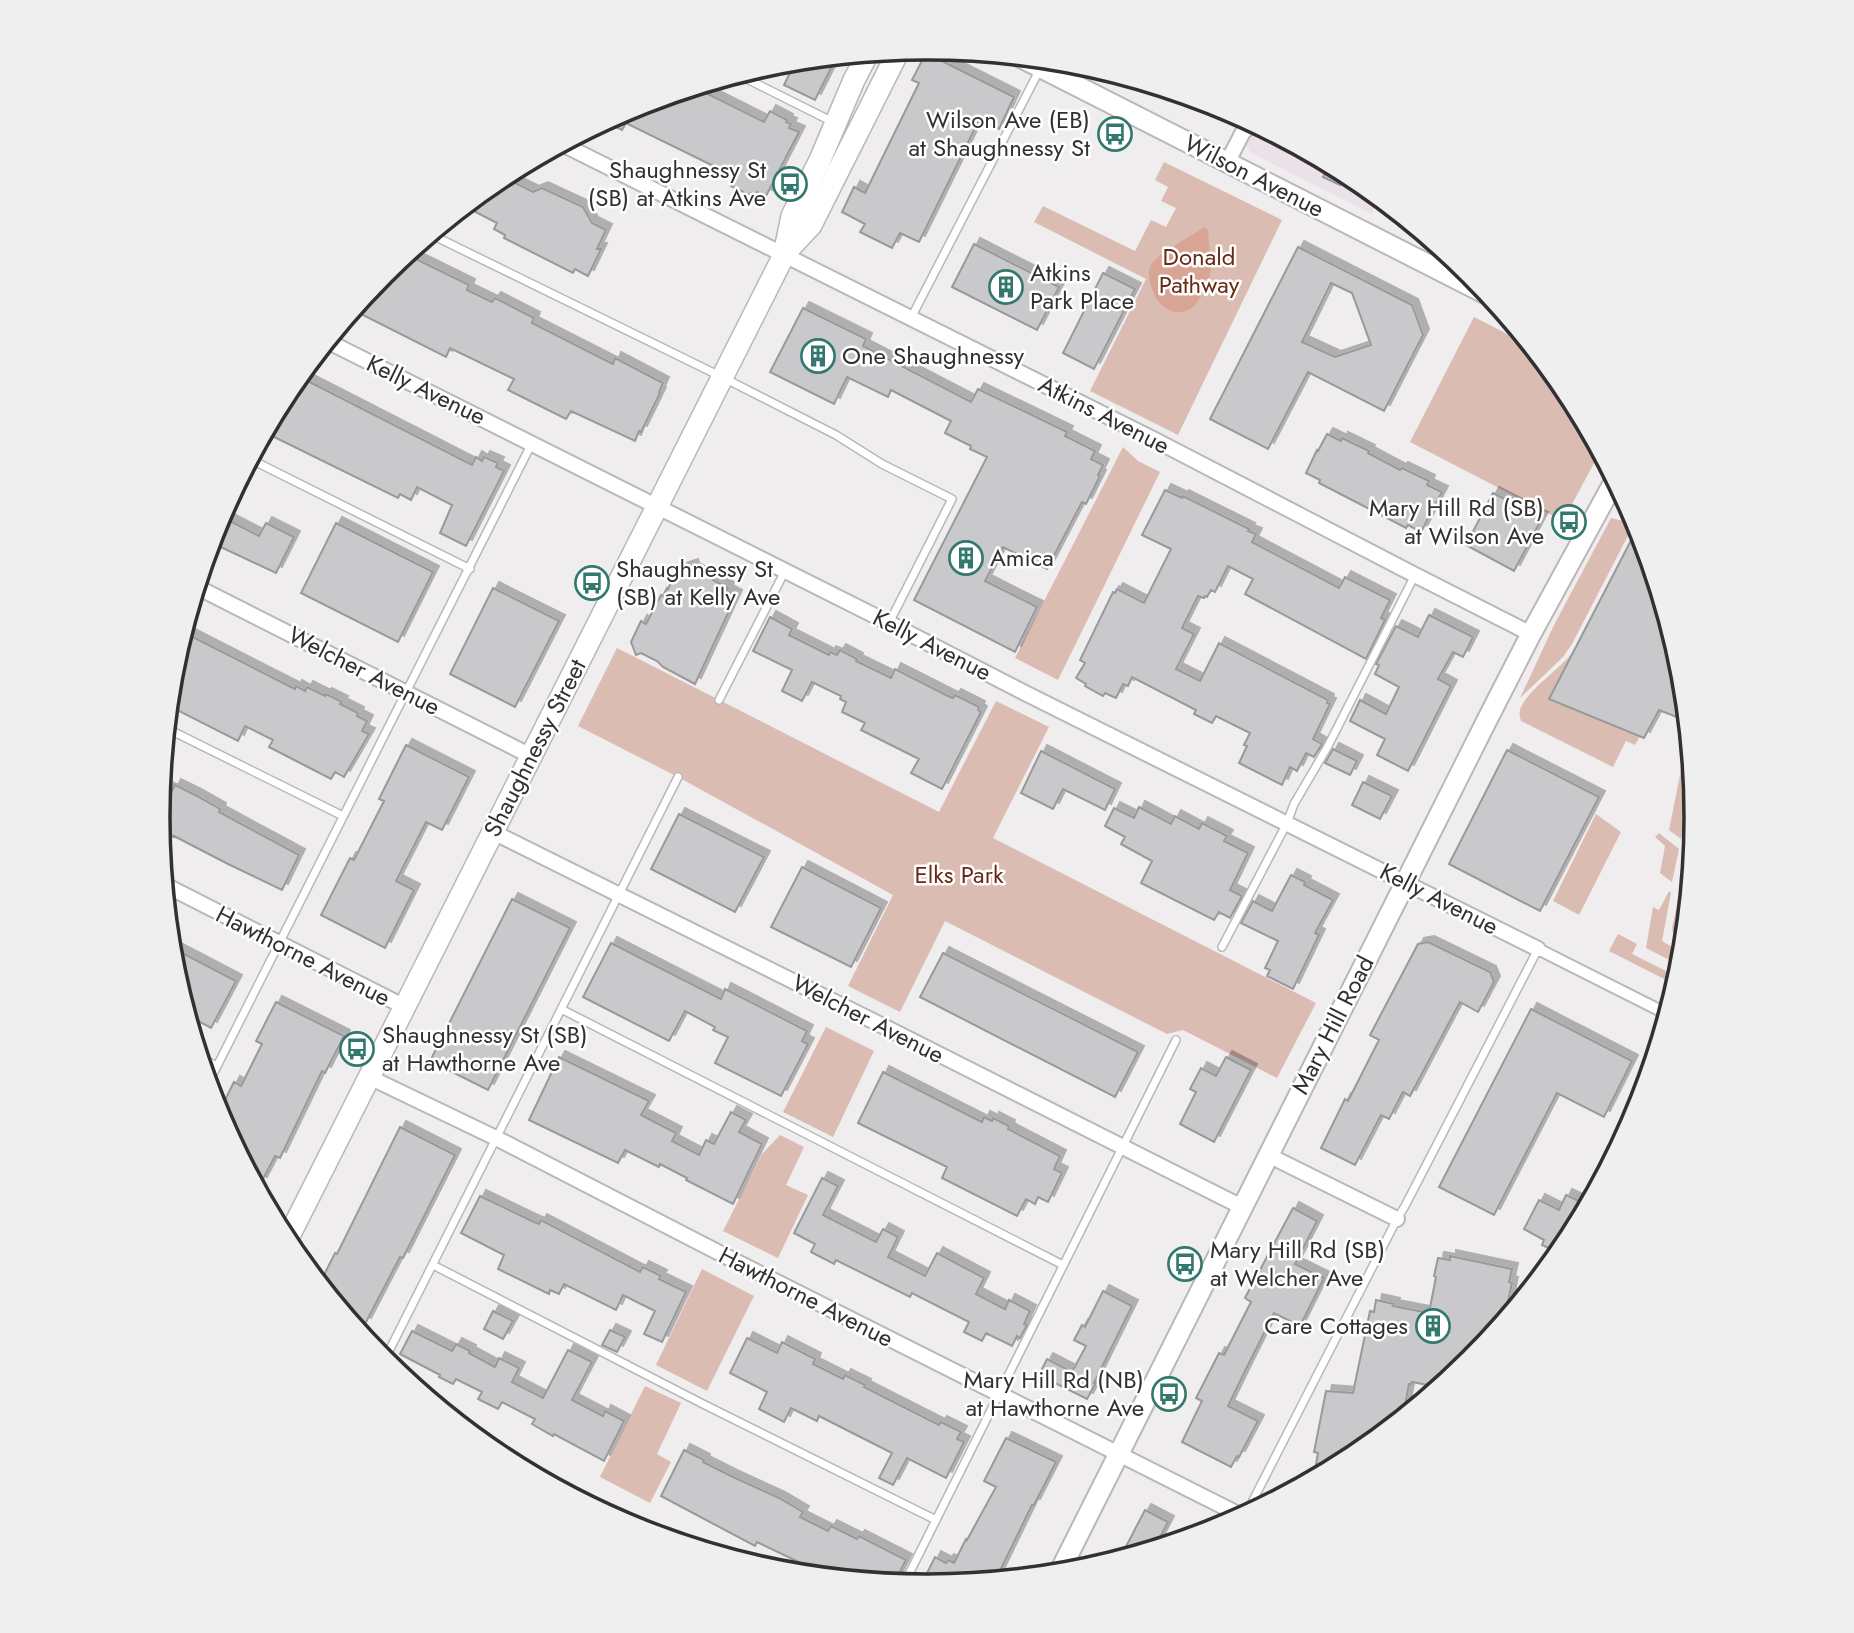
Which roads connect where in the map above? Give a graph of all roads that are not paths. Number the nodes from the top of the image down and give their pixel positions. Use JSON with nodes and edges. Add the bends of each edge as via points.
{"nodes":[{"id":1,"x":895,"y":61,"type":"edge"},
{"id":2,"x":864,"y":62,"type":"edge"},
{"id":3,"x":1039,"y":68,"type":"edge"},
{"id":4,"x":1057,"y":71,"type":"edge"},
{"id":5,"x":750,"y":81,"type":"edge"},
{"id":6,"x":836,"y":124,"type":"junction"},
{"id":7,"x":1245,"y":130,"type":"edge"},
{"id":8,"x":571,"y":149,"type":"edge"},
{"id":9,"x":1227,"y":163,"type":"junction"},
{"id":10,"x":439,"y":238,"type":"edge"},
{"id":11,"x":784,"y":255,"type":"junction"},
{"id":12,"x":1464,"y":283,"type":"edge"},
{"id":13,"x":911,"y":318,"type":"junction"},
{"id":14,"x":335,"y":345,"type":"edge"},
{"id":15,"x":722,"y":377,"type":"junction"},
{"id":16,"x":532,"y":443,"type":"junction"},
{"id":17,"x":258,"y":463,"type":"edge"},
{"id":18,"x":1610,"y":490,"type":"edge"},
{"id":19,"x":657,"y":506,"type":"junction"},
{"id":20,"x":470,"y":569,"type":"junction"},
{"id":21,"x":785,"y":571,"type":"junction"},
{"id":22,"x":1415,"y":575,"type":"junction"},
{"id":23,"x":205,"y":591,"type":"edge"},
{"id":24,"x":889,"y":623,"type":"junction"},
{"id":25,"x":1531,"y":634,"type":"junction"},
{"id":26,"x":406,"y":692,"type":"junction"},
{"id":27,"x":719,"y":700,"type":"dead end"},
{"id":28,"x":175,"y":733,"type":"edge"},
{"id":29,"x":531,"y":756,"type":"junction"},
{"id":30,"x":678,"y":777,"type":"dead end"},
{"id":31,"x":343,"y":816,"type":"junction"},
{"id":32,"x":1287,"y":823,"type":"junction"},
{"id":33,"x":493,"y":832,"type":"junction"},
{"id":34,"x":1405,"y":882,"type":"junction"},
{"id":35,"x":174,"y":890,"type":"edge"},
{"id":36,"x":618,"y":895,"type":"junction"},
{"id":37,"x":279,"y":944,"type":"junction"},
{"id":38,"x":1222,"y":947,"type":"dead end"},
{"id":39,"x":1538,"y":949,"type":"junction"},
{"id":40,"x":405,"y":1007,"type":"junction"},
{"id":41,"x":561,"y":1009,"type":"junction"},
{"id":42,"x":1659,"y":1010,"type":"edge"},
{"id":43,"x":1176,"y":1040,"type":"dead end"},
{"id":44,"x":211,"y":1063,"type":"edge"},
{"id":45,"x":218,"y":1066,"type":"junction"},
{"id":46,"x":215,"y":1072,"type":"edge"},
{"id":47,"x":369,"y":1077,"type":"junction"},
{"id":48,"x":496,"y":1138,"type":"junction"},
{"id":49,"x":1122,"y":1147,"type":"junction"},
{"id":50,"x":1268,"y":1155,"type":"junction"},
{"id":51,"x":1242,"y":1207,"type":"junction"},
{"id":52,"x":1397,"y":1219,"type":"junction"},
{"id":53,"x":293,"y":1229,"type":"edge"},
{"id":54,"x":433,"y":1265,"type":"junction"},
{"id":55,"x":1063,"y":1265,"type":"junction"},
{"id":56,"x":390,"y":1350,"type":"edge"},
{"id":57,"x":999,"y":1394,"type":"junction"},
{"id":58,"x":1118,"y":1453,"type":"junction"},
{"id":59,"x":1244,"y":1503,"type":"edge"},
{"id":60,"x":1227,"y":1511,"type":"edge"},
{"id":61,"x":936,"y":1520,"type":"junction"},
{"id":62,"x":1065,"y":1561,"type":"edge"},
{"id":63,"x":910,"y":1573,"type":"edge"}],
"edges":[{"from":1,"to":11,"type":"main road","name":"Shaughnessy Street","via":[[811,225]]},
{"from":2,"to":6,"type":"main road","name":"Shaughnessy Street"},
{"from":3,"to":13,"type":"lane"},
{"from":4,"to":9,"type":"street","name":"Wilson Avenue"},
{"from":5,"to":6,"type":"lane"},
{"from":6,"to":11,"type":"main road","name":"Shaughnessy Street","via":[[792,216]]},
{"from":7,"to":9,"type":"street"},
{"from":8,"to":11,"type":"street","name":"Atkins Avenue"},
{"from":9,"to":12,"type":"street","name":"Wilson Avenue"},
{"from":10,"to":15,"type":"lane"},
{"from":11,"to":13,"type":"street","name":"Atkins Avenue"},
{"from":11,"to":15,"type":"main road","name":"Shaughnessy Street"},
{"from":13,"to":22,"type":"street","name":"Atkins Avenue"},
{"from":14,"to":16,"type":"street","name":"Kelly Avenue"},
{"from":15,"to":19,"type":"main road","name":"Shaughnessy Street"},
{"from":15,"to":24,"type":"lane","via":[[952,499]]},
{"from":16,"to":19,"type":"street","name":"Kelly Avenue"},
{"from":16,"to":20,"type":"lane"},
{"from":17,"to":20,"type":"lane"},
{"from":18,"to":25,"type":"street","name":"Mary Hill Road"},
{"from":19,"to":21,"type":"street","name":"Kelly Avenue"},
{"from":19,"to":29,"type":"main road","name":"Shaughnessy Street"},
{"from":20,"to":26,"type":"lane"},
{"from":21,"to":24,"type":"street","name":"Kelly Avenue"},
{"from":21,"to":27,"type":"lane"},
{"from":22,"to":25,"type":"street","name":"Atkins Avenue"},
{"from":22,"to":32,"type":"lane"},
{"from":23,"to":26,"type":"street","name":"Welcher Avenue"},
{"from":24,"to":32,"type":"street","name":"Kelly Avenue"},
{"from":25,"to":34,"type":"street","name":"Mary Hill Road"},
{"from":26,"to":29,"type":"street","name":"Welcher Avenue"},
{"from":26,"to":31,"type":"lane"},
{"from":28,"to":31,"type":"lane"},
{"from":29,"to":33,"type":"main road","name":"Shaughnessy Street"},
{"from":30,"to":36,"type":"lane"},
{"from":31,"to":37,"type":"lane"},
{"from":32,"to":34,"type":"street","name":"Kelly Avenue"},
{"from":32,"to":38,"type":"lane"},
{"from":33,"to":36,"type":"street","name":"Welcher Avenue"},
{"from":33,"to":40,"type":"main road","name":"Shaughnessy Street"},
{"from":34,"to":39,"type":"street","name":"Kelly Avenue"},
{"from":34,"to":50,"type":"street","name":"Mary Hill Road"},
{"from":35,"to":37,"type":"street","name":"Hawthorne Avenue"},
{"from":36,"to":41,"type":"lane"},
{"from":36,"to":49,"type":"street","name":"Welcher Avenue"},
{"from":37,"to":40,"type":"street","name":"Hawthorne Avenue"},
{"from":37,"to":45,"type":"lane"},
{"from":39,"to":42,"type":"street"},
{"from":39,"to":52,"type":"lane"},
{"from":40,"to":47,"type":"main road","name":"Shaughnessy Street"},
{"from":41,"to":48,"type":"lane"},
{"from":41,"to":55,"type":"lane"},
{"from":43,"to":49,"type":"lane"},
{"from":44,"to":45,"type":"lane"},
{"from":45,"to":46,"type":"lane"},
{"from":47,"to":48,"type":"street","name":"Hawthorne Avenue"},
{"from":47,"to":53,"type":"main road","name":"Shaughnessy Street"},
{"from":48,"to":54,"type":"lane"},
{"from":48,"to":57,"type":"street","name":"Hawthorne Avenue"},
{"from":49,"to":51,"type":"street","name":"Welcher Avenue"},
{"from":49,"to":55,"type":"lane"},
{"from":50,"to":51,"type":"street","name":"Mary Hill Road"},
{"from":50,"to":52,"type":"street"},
{"from":51,"to":58,"type":"street","name":"Mary Hill Road"},
{"from":52,"to":59,"type":"lane"},
{"from":54,"to":56,"type":"lane"},
{"from":54,"to":61,"type":"lane"},
{"from":55,"to":57,"type":"lane"},
{"from":57,"to":58,"type":"street","name":"Hawthorne Avenue"},
{"from":57,"to":61,"type":"lane"},
{"from":58,"to":60,"type":"street","name":"Hawthorne Avenue"},
{"from":58,"to":62,"type":"street","name":"Mary Hill Road"},
{"from":61,"to":63,"type":"lane"}]}
